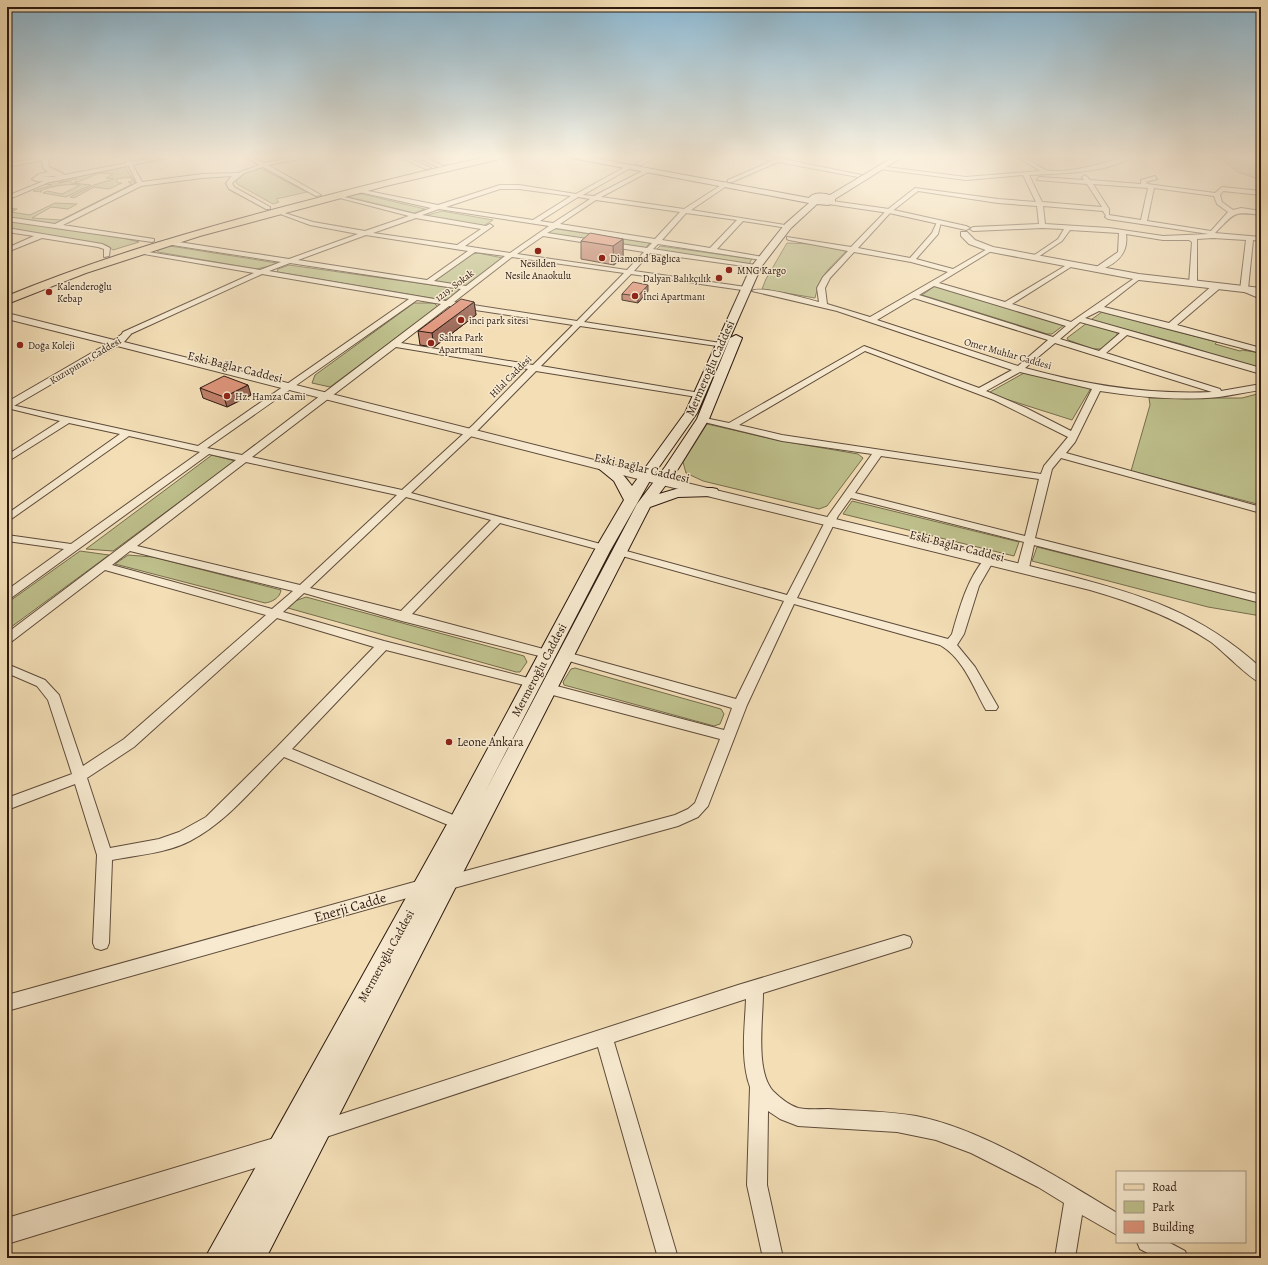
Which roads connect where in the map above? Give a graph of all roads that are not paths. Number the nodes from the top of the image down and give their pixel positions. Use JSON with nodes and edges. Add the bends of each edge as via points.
{"nodes":[{"id":1,"x":78,"y":215,"type":"edge"},
{"id":2,"x":253,"y":215,"type":"edge"},
{"id":3,"x":256,"y":215,"type":"edge"},
{"id":4,"x":287,"y":215,"type":"edge"},
{"id":5,"x":416,"y":215,"type":"joint"},
{"id":6,"x":490,"y":215,"type":"edge"},
{"id":7,"x":545,"y":215,"type":"edge"},
{"id":8,"x":569,"y":215,"type":"edge"},
{"id":9,"x":681,"y":215,"type":"edge"},
{"id":10,"x":710,"y":215,"type":"edge"},
{"id":11,"x":802,"y":215,"type":"edge"},
{"id":12,"x":809,"y":215,"type":"edge"},
{"id":13,"x":885,"y":215,"type":"edge"},
{"id":14,"x":907,"y":215,"type":"edge"},
{"id":15,"x":1041,"y":215,"type":"edge"},
{"id":16,"x":1145,"y":215,"type":"edge"},
{"id":17,"x":1229,"y":215,"type":"edge"},
{"id":18,"x":503,"y":217,"type":"junction"},
{"id":19,"x":1108,"y":217,"type":"joint"},
{"id":20,"x":7,"y":219,"type":"edge"},
{"id":21,"x":741,"y":220,"type":"junction"},
{"id":22,"x":534,"y":222,"type":"junction"},
{"id":23,"x":1144,"y":222,"type":"junction"},
{"id":24,"x":942,"y":223,"type":"junction"},
{"id":25,"x":56,"y":226,"type":"junction"},
{"id":26,"x":552,"y":226,"type":"junction"},
{"id":27,"x":788,"y":226,"type":"junction"},
{"id":28,"x":1042,"y":226,"type":"junction"},
{"id":29,"x":487,"y":228,"type":"junction"},
{"id":30,"x":1068,"y":228,"type":"junction"},
{"id":31,"x":7,"y":230,"type":"edge"},
{"id":32,"x":1109,"y":230,"type":"junction"},
{"id":33,"x":1122,"y":232,"type":"junction"},
{"id":34,"x":367,"y":233,"type":"junction"},
{"id":35,"x":971,"y":233,"type":"junction"},
{"id":36,"x":540,"y":234,"type":"junction"},
{"id":37,"x":1212,"y":234,"type":"junction"},
{"id":38,"x":40,"y":236,"type":"junction"},
{"id":39,"x":789,"y":238,"type":"junction"},
{"id":40,"x":1191,"y":238,"type":"junction"},
{"id":41,"x":1250,"y":238,"type":"junction"},
{"id":42,"x":1261,"y":239,"type":"edge"},
{"id":43,"x":152,"y":240,"type":"junction"},
{"id":44,"x":166,"y":242,"type":"junction"},
{"id":45,"x":657,"y":243,"type":"junction"},
{"id":46,"x":458,"y":248,"type":"junction"},
{"id":47,"x":853,"y":248,"type":"junction"},
{"id":48,"x":990,"y":249,"type":"junction"},
{"id":49,"x":7,"y":250,"type":"edge"},
{"id":50,"x":474,"y":250,"type":"junction"},
{"id":51,"x":138,"y":251,"type":"junction"},
{"id":52,"x":649,"y":251,"type":"junction"},
{"id":53,"x":711,"y":251,"type":"junction"},
{"id":54,"x":511,"y":255,"type":"junction"},
{"id":55,"x":106,"y":256,"type":"junction"},
{"id":56,"x":1035,"y":257,"type":"junction"},
{"id":57,"x":761,"y":258,"type":"junction"},
{"id":58,"x":912,"y":260,"type":"junction"},
{"id":59,"x":288,"y":262,"type":"junction"},
{"id":60,"x":1072,"y":264,"type":"junction"},
{"id":61,"x":756,"y":267,"type":"junction"},
{"id":62,"x":769,"y":268,"type":"dead end"},
{"id":63,"x":1097,"y":269,"type":"junction"},
{"id":64,"x":263,"y":271,"type":"junction"},
{"id":65,"x":952,"y":271,"type":"junction"},
{"id":66,"x":629,"y":272,"type":"junction"},
{"id":67,"x":1139,"y":277,"type":"junction"},
{"id":68,"x":427,"y":282,"type":"junction"},
{"id":69,"x":932,"y":282,"type":"junction"},
{"id":70,"x":1193,"y":284,"type":"junction"},
{"id":71,"x":1216,"y":287,"type":"junction"},
{"id":72,"x":466,"y":288,"type":"junction"},
{"id":73,"x":754,"y":288,"type":"junction"},
{"id":74,"x":1244,"y":290,"type":"junction"},
{"id":75,"x":7,"y":291,"type":"edge"},
{"id":76,"x":1261,"y":291,"type":"edge"},
{"id":77,"x":912,"y":295,"type":"junction"},
{"id":78,"x":1261,"y":297,"type":"edge"},
{"id":79,"x":415,"y":298,"type":"junction"},
{"id":80,"x":7,"y":300,"type":"edge"},
{"id":81,"x":446,"y":303,"type":"junction"},
{"id":82,"x":823,"y":305,"type":"junction"},
{"id":83,"x":1006,"y":306,"type":"junction"},
{"id":84,"x":1098,"y":308,"type":"junction"},
{"id":85,"x":7,"y":309,"type":"edge"},
{"id":86,"x":7,"y":316,"type":"edge"},
{"id":87,"x":1080,"y":319,"type":"junction"},
{"id":88,"x":871,"y":320,"type":"junction"},
{"id":89,"x":578,"y":323,"type":"junction"},
{"id":90,"x":1073,"y":325,"type":"junction"},
{"id":91,"x":1171,"y":326,"type":"junction"},
{"id":92,"x":1126,"y":332,"type":"junction"},
{"id":93,"x":117,"y":339,"type":"junction"},
{"id":94,"x":1054,"y":339,"type":"junction"},
{"id":95,"x":395,"y":344,"type":"junction"},
{"id":96,"x":721,"y":345,"type":"junction"},
{"id":97,"x":1261,"y":352,"type":"edge"},
{"id":98,"x":1099,"y":354,"type":"junction"},
{"id":99,"x":535,"y":367,"type":"junction"},
{"id":100,"x":1019,"y":369,"type":"junction"},
{"id":101,"x":1261,"y":371,"type":"edge"},
{"id":102,"x":293,"y":384,"type":"junction"},
{"id":103,"x":1261,"y":387,"type":"edge"},
{"id":104,"x":1097,"y":388,"type":"junction"},
{"id":105,"x":979,"y":392,"type":"junction"},
{"id":106,"x":1224,"y":393,"type":"junction"},
{"id":107,"x":330,"y":394,"type":"junction"},
{"id":108,"x":700,"y":396,"type":"junction"},
{"id":109,"x":8,"y":405,"type":"edge"},
{"id":110,"x":703,"y":419,"type":"junction"},
{"id":111,"x":68,"y":420,"type":"junction"},
{"id":112,"x":730,"y":426,"type":"junction"},
{"id":113,"x":473,"y":429,"type":"junction"},
{"id":114,"x":128,"y":433,"type":"junction"},
{"id":115,"x":1071,"y":439,"type":"junction"},
{"id":116,"x":203,"y":450,"type":"junction"},
{"id":117,"x":878,"y":453,"type":"junction"},
{"id":118,"x":1059,"y":454,"type":"junction"},
{"id":119,"x":244,"y":458,"type":"junction"},
{"id":120,"x":7,"y":459,"type":"edge"},
{"id":121,"x":599,"y":463,"type":"junction"},
{"id":122,"x":1101,"y":466,"type":"junction"},
{"id":123,"x":656,"y":475,"type":"junction"},
{"id":124,"x":1044,"y":477,"type":"junction"},
{"id":125,"x":712,"y":492,"type":"junction"},
{"id":126,"x":404,"y":494,"type":"junction"},
{"id":127,"x":848,"y":494,"type":"junction"},
{"id":128,"x":637,"y":502,"type":"junction"},
{"id":129,"x":1261,"y":510,"type":"edge"},
{"id":130,"x":498,"y":518,"type":"junction"},
{"id":131,"x":7,"y":519,"type":"edge"},
{"id":132,"x":832,"y":519,"type":"junction"},
{"id":133,"x":7,"y":538,"type":"edge"},
{"id":134,"x":1030,"y":540,"type":"junction"},
{"id":135,"x":72,"y":547,"type":"junction"},
{"id":136,"x":129,"y":547,"type":"junction"},
{"id":137,"x":611,"y":550,"type":"junction"},
{"id":138,"x":989,"y":560,"type":"junction"},
{"id":139,"x":104,"y":566,"type":"junction"},
{"id":140,"x":1024,"y":566,"type":"junction"},
{"id":141,"x":302,"y":589,"type":"junction"},
{"id":142,"x":7,"y":595,"type":"edge"},
{"id":143,"x":1261,"y":599,"type":"edge"},
{"id":144,"x":790,"y":600,"type":"junction"},
{"id":145,"x":275,"y":613,"type":"junction"},
{"id":146,"x":402,"y":617,"type":"junction"},
{"id":147,"x":7,"y":639,"type":"edge"},
{"id":148,"x":950,"y":644,"type":"junction"},
{"id":149,"x":383,"y":645,"type":"junction"},
{"id":150,"x":556,"y":655,"type":"junction"},
{"id":151,"x":1261,"y":665,"type":"edge"},
{"id":152,"x":7,"y":668,"type":"edge"},
{"id":153,"x":1261,"y":677,"type":"edge"},
{"id":154,"x":540,"y":686,"type":"junction"},
{"id":155,"x":740,"y":705,"type":"junction"},
{"id":156,"x":991,"y":707,"type":"dead end"},
{"id":157,"x":729,"y":736,"type":"junction"},
{"id":158,"x":282,"y":751,"type":"junction"},
{"id":159,"x":78,"y":777,"type":"junction"},
{"id":160,"x":7,"y":804,"type":"edge"},
{"id":161,"x":458,"y":823,"type":"junction"},
{"id":162,"x":105,"y":855,"type":"junction"},
{"id":163,"x":446,"y":883,"type":"junction"},
{"id":164,"x":424,"y":886,"type":"junction"},
{"id":165,"x":904,"y":942,"type":"dead end"},
{"id":166,"x":101,"y":943,"type":"dead end"},
{"id":167,"x":755,"y":988,"type":"junction"},
{"id":168,"x":7,"y":1003,"type":"edge"},
{"id":169,"x":604,"y":1038,"type":"junction"},
{"id":170,"x":759,"y":1087,"type":"junction"},
{"id":171,"x":319,"y":1130,"type":"junction"},
{"id":172,"x":281,"y":1148,"type":"junction"},
{"id":173,"x":1075,"y":1199,"type":"junction"},
{"id":174,"x":1116,"y":1224,"type":"edge"},
{"id":175,"x":7,"y":1231,"type":"edge"},
{"id":176,"x":1149,"y":1243,"type":"edge"},
{"id":177,"x":220,"y":1258,"type":"edge"},
{"id":178,"x":250,"y":1258,"type":"edge"},
{"id":179,"x":668,"y":1258,"type":"edge"},
{"id":180,"x":773,"y":1258,"type":"edge"},
{"id":181,"x":1065,"y":1258,"type":"edge"},
{"id":182,"x":1178,"y":1258,"type":"edge"}],
"edges":[{"from":1,"to":25,"type":"street"},
{"from":2,"to":43,"type":"main road"},
{"from":3,"to":44,"type":"main road"},
{"from":4,"to":34,"type":"street","name":"Omer Muhlar Caddesi","via":[[312,224]]},
{"from":5,"to":29,"type":"street"},
{"from":5,"to":34,"type":"street"},
{"from":6,"to":18,"type":"street"},
{"from":7,"to":22,"type":"street"},
{"from":8,"to":26,"type":"street","name":"1219. Sokak"},
{"from":9,"to":45,"type":"street","name":"Hilal Caddesi"},
{"from":10,"to":21,"type":"street"},
{"from":11,"to":27,"type":"main road","name":"Mermeroğlu Caddesi"},
{"from":12,"to":39,"type":"main road"},
{"from":13,"to":47,"type":"street"},
{"from":14,"to":24,"type":"street"},
{"from":15,"to":28,"type":"street"},
{"from":16,"to":23,"type":"street"},
{"from":17,"to":37,"type":"street"},
{"from":18,"to":22,"type":"street"},
{"from":18,"to":29,"type":"street"},
{"from":19,"to":23,"type":"street"},
{"from":19,"to":32,"type":"street","via":[[1111,228]]},
{"from":20,"to":25,"type":"street"},
{"from":21,"to":27,"type":"street"},
{"from":21,"to":53,"type":"street"},
{"from":22,"to":26,"type":"street"},
{"from":23,"to":37,"type":"street"},
{"from":24,"to":35,"type":"street"},
{"from":24,"to":58,"type":"street"},
{"from":25,"to":43,"type":"street"},
{"from":26,"to":36,"type":"street","name":"1219. Sokak"},
{"from":26,"to":45,"type":"street"},
{"from":27,"to":57,"type":"main road","name":"Mermeroğlu Caddesi"},
{"from":28,"to":30,"type":"street"},
{"from":28,"to":35,"type":"street"},
{"from":29,"to":46,"type":"street"},
{"from":30,"to":32,"type":"street"},
{"from":30,"to":56,"type":"street","via":[[1060,240]]},
{"from":31,"to":38,"type":"street"},
{"from":32,"to":33,"type":"street"},
{"from":33,"to":40,"type":"street","via":[[1163,238]]},
{"from":33,"to":63,"type":"street","via":[[1125,246],[1121,253]]},
{"from":34,"to":46,"type":"street","name":"Omer Muhlar Caddesi"},
{"from":34,"to":59,"type":"street"},
{"from":35,"to":48,"type":"street"},
{"from":36,"to":52,"type":"street"},
{"from":36,"to":54,"type":"street","name":"1219. Sokak"},
{"from":37,"to":40,"type":"street"},
{"from":37,"to":41,"type":"street"},
{"from":38,"to":49,"type":"street"},
{"from":38,"to":55,"type":"street","via":[[100,245],[107,248]]},
{"from":39,"to":47,"type":"street"},
{"from":39,"to":62,"type":"main road"},
{"from":40,"to":70,"type":"street","via":[[1195,241]]},
{"from":41,"to":42,"type":"street"},
{"from":41,"to":74,"type":"street"},
{"from":43,"to":55,"type":"main road"},
{"from":44,"to":51,"type":"main road"},
{"from":44,"to":59,"type":"street"},
{"from":45,"to":52,"type":"street","name":"Hilal Caddesi"},
{"from":45,"to":53,"type":"street"},
{"from":46,"to":50,"type":"street","name":"Omer Muhlar Caddesi"},
{"from":47,"to":58,"type":"street"},
{"from":47,"to":82,"type":"street","via":[[824,281],[821,294]]},
{"from":48,"to":56,"type":"street"},
{"from":48,"to":65,"type":"street"},
{"from":50,"to":54,"type":"street","name":"Omer Muhlar Caddesi"},
{"from":50,"to":68,"type":"street"},
{"from":51,"to":64,"type":"street"},
{"from":51,"to":80,"type":"main road"},
{"from":52,"to":61,"type":"street"},
{"from":52,"to":66,"type":"street","name":"Hilal Caddesi"},
{"from":53,"to":57,"type":"street"},
{"from":54,"to":66,"type":"street","name":"Omer Muhlar Caddesi"},
{"from":54,"to":72,"type":"street","name":"1219. Sokak"},
{"from":55,"to":75,"type":"main road"},
{"from":56,"to":60,"type":"street"},
{"from":57,"to":61,"type":"main road","name":"Mermeroğlu Caddesi"},
{"from":58,"to":65,"type":"street"},
{"from":59,"to":64,"type":"street"},
{"from":59,"to":68,"type":"street"},
{"from":60,"to":63,"type":"street"},
{"from":60,"to":83,"type":"street"},
{"from":61,"to":73,"type":"main road","name":"Mermeroğlu Caddesi"},
{"from":63,"to":67,"type":"street"},
{"from":64,"to":79,"type":"street"},
{"from":64,"to":93,"type":"street"},
{"from":65,"to":69,"type":"street"},
{"from":66,"to":73,"type":"street","name":"Omer Muhlar Caddesi"},
{"from":66,"to":89,"type":"street","name":"Hilal Caddesi"},
{"from":67,"to":70,"type":"street"},
{"from":67,"to":84,"type":"street"},
{"from":68,"to":72,"type":"street"},
{"from":69,"to":77,"type":"street"},
{"from":69,"to":83,"type":"street"},
{"from":70,"to":71,"type":"street"},
{"from":71,"to":74,"type":"street"},
{"from":71,"to":91,"type":"street"},
{"from":72,"to":81,"type":"street","name":"1219. Sokak"},
{"from":73,"to":82,"type":"street","name":"Omer Muhlar Caddesi"},
{"from":73,"to":96,"type":"main road","name":"Mermeroğlu Caddesi"},
{"from":73,"to":110,"type":"main road","name":"Mermeroğlu Caddesi"},
{"from":74,"to":76,"type":"street"},
{"from":74,"to":78,"type":"street"},
{"from":77,"to":88,"type":"street"},
{"from":77,"to":94,"type":"street"},
{"from":79,"to":81,"type":"street"},
{"from":79,"to":102,"type":"street"},
{"from":81,"to":89,"type":"street"},
{"from":81,"to":95,"type":"street","name":"1219. Sokak"},
{"from":82,"to":88,"type":"street","name":"Omer Muhlar Caddesi"},
{"from":83,"to":90,"type":"street"},
{"from":84,"to":87,"type":"street"},
{"from":84,"to":91,"type":"street"},
{"from":85,"to":93,"type":"street","name":"Eski Bağlar Caddesi"},
{"from":86,"to":93,"type":"street"},
{"from":87,"to":90,"type":"street"},
{"from":87,"to":92,"type":"street"},
{"from":88,"to":100,"type":"street","name":"Omer Muhlar Caddesi"},
{"from":89,"to":96,"type":"street"},
{"from":89,"to":99,"type":"street","name":"Hilal Caddesi"},
{"from":90,"to":94,"type":"street"},
{"from":91,"to":97,"type":"street"},
{"from":92,"to":98,"type":"street"},
{"from":92,"to":101,"type":"street"},
{"from":93,"to":102,"type":"street","name":"Eski Bağlar Caddesi"},
{"from":93,"to":109,"type":"street","name":"Kuzupınarı Caddesi"},
{"from":94,"to":98,"type":"street"},
{"from":94,"to":100,"type":"street"},
{"from":95,"to":99,"type":"street"},
{"from":95,"to":107,"type":"street","name":"1219. Sokak"},
{"from":96,"to":108,"type":"main road","name":"Mermeroğlu Caddesi"},
{"from":98,"to":106,"type":"street"},
{"from":99,"to":108,"type":"street"},
{"from":99,"to":113,"type":"street","name":"Hilal Caddesi"},
{"from":100,"to":104,"type":"street","name":"Omer Muhlar Caddesi"},
{"from":100,"to":105,"type":"street"},
{"from":102,"to":107,"type":"street","name":"Eski Bağlar Caddesi"},
{"from":102,"to":116,"type":"street"},
{"from":103,"to":106,"type":"street","name":"Omer Muhlar Caddesi"},
{"from":104,"to":106,"type":"street","name":"Omer Muhlar Caddesi","via":[[1158,396]]},
{"from":104,"to":115,"type":"street"},
{"from":105,"to":112,"type":"street","via":[[864,348]]},
{"from":105,"to":115,"type":"street","via":[[1048,421]]},
{"from":107,"to":113,"type":"street","name":"Eski Bağlar Caddesi"},
{"from":107,"to":119,"type":"street","name":"1219. Sokak"},
{"from":108,"to":123,"type":"main road","name":"Mermeroğlu Caddesi"},
{"from":109,"to":111,"type":"street"},
{"from":110,"to":112,"type":"street"},
{"from":110,"to":123,"type":"main road","name":"Mermeroğlu Caddesi"},
{"from":111,"to":114,"type":"street"},
{"from":111,"to":120,"type":"street"},
{"from":112,"to":117,"type":"street","via":[[782,438]]},
{"from":113,"to":121,"type":"street"},
{"from":113,"to":123,"type":"street","name":"Eski Bağlar Caddesi"},
{"from":113,"to":126,"type":"street","name":"Hilal Caddesi"},
{"from":114,"to":116,"type":"street"},
{"from":114,"to":131,"type":"street"},
{"from":115,"to":118,"type":"street"},
{"from":115,"to":122,"type":"street","via":[[1080,452]]},
{"from":116,"to":119,"type":"street"},
{"from":116,"to":135,"type":"street"},
{"from":117,"to":124,"type":"street"},
{"from":117,"to":127,"type":"street"},
{"from":118,"to":122,"type":"street"},
{"from":118,"to":124,"type":"street","via":[[1050,462]]},
{"from":119,"to":126,"type":"street"},
{"from":119,"to":136,"type":"street","name":"1219. Sokak"},
{"from":121,"to":123,"type":"street"},
{"from":121,"to":128,"type":"main road","via":[[615,474]]},
{"from":122,"to":129,"type":"street"},
{"from":123,"to":125,"type":"street","name":"Eski Bağlar Caddesi"},
{"from":123,"to":128,"type":"main road","name":"Mermeroğlu Caddesi"},
{"from":123,"to":132,"type":"street","name":"Eski Bağlar Caddesi"},
{"from":124,"to":134,"type":"street"},
{"from":125,"to":128,"type":"main road","via":[[676,493]]},
{"from":125,"to":132,"type":"street","name":"Eski Bağlar Caddesi"},
{"from":126,"to":130,"type":"street"},
{"from":126,"to":141,"type":"street","name":"Hilal Caddesi"},
{"from":127,"to":132,"type":"street"},
{"from":127,"to":134,"type":"street"},
{"from":128,"to":137,"type":"main road","name":"Mermeroğlu Caddesi"},
{"from":130,"to":137,"type":"street"},
{"from":130,"to":146,"type":"street"},
{"from":132,"to":138,"type":"street","name":"Eski Bağlar Caddesi"},
{"from":132,"to":140,"type":"street","name":"Eski Bağlar Caddesi"},
{"from":132,"to":144,"type":"street"},
{"from":133,"to":135,"type":"street"},
{"from":134,"to":140,"type":"street"},
{"from":134,"to":143,"type":"street"},
{"from":135,"to":142,"type":"street"},
{"from":136,"to":139,"type":"street","name":"1219. Sokak"},
{"from":136,"to":141,"type":"street"},
{"from":137,"to":144,"type":"street"},
{"from":137,"to":150,"type":"main road","name":"Mermeroğlu Caddesi"},
{"from":138,"to":140,"type":"street","name":"Eski Bağlar Caddesi"},
{"from":138,"to":148,"type":"street","via":[[974,581],[958,634]]},
{"from":139,"to":145,"type":"street"},
{"from":139,"to":147,"type":"street","name":"1219. Sokak"},
{"from":140,"to":151,"type":"street","name":"Eski Bağlar Caddesi","via":[[1117,586],[1163,602],[1202,620],[1224,634]]},
{"from":140,"to":153,"type":"street","name":"Eski Bağlar Caddesi","via":[[1135,598],[1175,614],[1223,643]]},
{"from":141,"to":145,"type":"street","name":"Hilal Caddesi"},
{"from":141,"to":146,"type":"street"},
{"from":144,"to":148,"type":"street","via":[[923,634]]},
{"from":144,"to":155,"type":"street"},
{"from":145,"to":149,"type":"street"},
{"from":145,"to":159,"type":"street","name":"Hilal Caddesi","via":[[129,743]]},
{"from":146,"to":150,"type":"street"},
{"from":148,"to":156,"type":"street","via":[[964,659]]},
{"from":149,"to":154,"type":"street"},
{"from":149,"to":158,"type":"street"},
{"from":150,"to":154,"type":"main road","name":"Mermeroğlu Caddesi"},
{"from":150,"to":155,"type":"street"},
{"from":152,"to":159,"type":"street","via":[[41,683],[51,693]]},
{"from":154,"to":157,"type":"street"},
{"from":154,"to":161,"type":"main road","name":"Mermeroğlu Caddesi"},
{"from":154,"to":163,"type":"main road","name":"Mermeroğlu Caddesi"},
{"from":155,"to":157,"type":"street"},
{"from":157,"to":163,"type":"street","name":"Enerji Cadde","via":[[706,797],[693,813],[678,820]]},
{"from":158,"to":161,"type":"street"},
{"from":158,"to":162,"type":"street","via":[[230,805],[200,829],[184,837],[159,844]]},
{"from":159,"to":160,"type":"street","name":"Hilal Caddesi"},
{"from":159,"to":162,"type":"street"},
{"from":161,"to":164,"type":"main road","name":"Mermeroğlu Caddesi"},
{"from":162,"to":166,"type":"street"},
{"from":163,"to":164,"type":"street","name":"Enerji Cadde"},
{"from":163,"to":171,"type":"main road","name":"Mermeroğlu Caddesi"},
{"from":164,"to":168,"type":"street","name":"Enerji Cadde"},
{"from":164,"to":172,"type":"main road","name":"Mermeroğlu Caddesi"},
{"from":165,"to":167,"type":"street"},
{"from":167,"to":169,"type":"street"},
{"from":167,"to":170,"type":"street","via":[[754,1064]]},
{"from":169,"to":171,"type":"street"},
{"from":169,"to":179,"type":"street"},
{"from":170,"to":173,"type":"street","via":[[776,1106],[787,1114],[798,1117],[897,1123],[936,1131],[975,1145],[1045,1180]]},
{"from":170,"to":180,"type":"street","via":[[757,1185]]},
{"from":171,"to":178,"type":"main road","name":"Mermeroğlu Caddesi"},
{"from":172,"to":175,"type":"street"},
{"from":172,"to":177,"type":"main road","name":"Mermeroğlu Caddesi"},
{"from":173,"to":174,"type":"street"},
{"from":173,"to":181,"type":"street"},
{"from":176,"to":182,"type":"street"}]}
